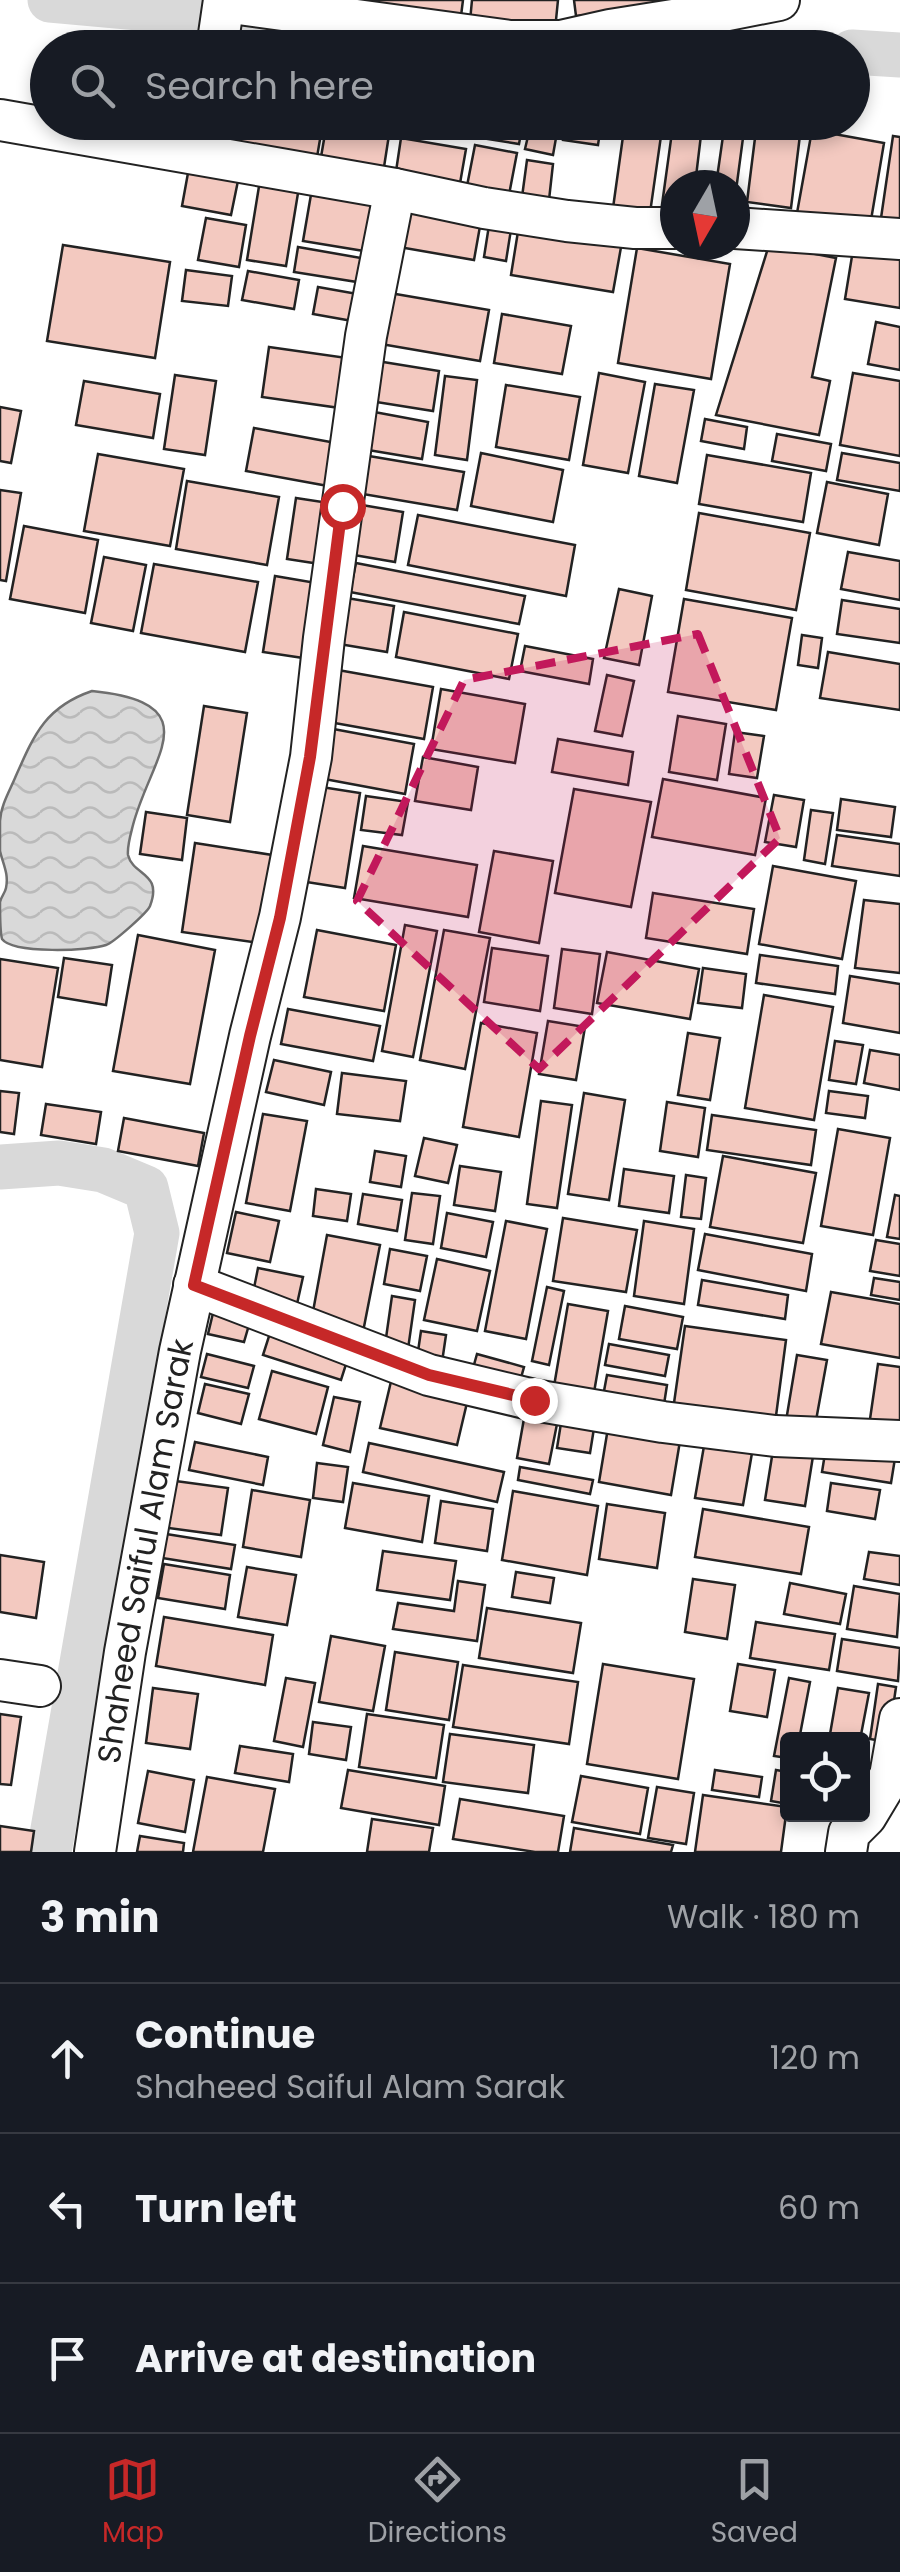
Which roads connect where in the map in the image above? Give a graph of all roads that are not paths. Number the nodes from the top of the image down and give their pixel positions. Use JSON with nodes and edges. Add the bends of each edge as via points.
{"nodes":[{"id":1,"x":779,"y":0,"type":"edge"},
{"id":2,"x":222,"y":16,"type":"edge"},
{"id":3,"x":377,"y":30,"type":"edge"},
{"id":4,"x":610,"y":30,"type":"edge"},
{"id":5,"x":0,"y":120,"type":"edge"},
{"id":6,"x":30,"y":122,"type":"edge"},
{"id":7,"x":225,"y":140,"type":"edge"},
{"id":8,"x":395,"y":189,"type":"junction"},
{"id":9,"x":660,"y":228,"type":"edge"},
{"id":10,"x":750,"y":229,"type":"edge"},
{"id":11,"x":900,"y":239,"type":"edge"},
{"id":12,"x":194,"y":1285,"type":"junction"},
{"id":13,"x":900,"y":1441,"type":"edge"},
{"id":14,"x":0,"y":1680,"type":"edge"},
{"id":15,"x":40,"y":1686,"type":"dead end"},
{"id":16,"x":900,"y":1719,"type":"edge"},
{"id":17,"x":95,"y":1852,"type":"edge"},
{"id":18,"x":846,"y":1852,"type":"edge"}],
"edges":[{"from":1,"to":4,"type":"street"},
{"from":2,"to":3,"type":"street"},
{"from":5,"to":6,"type":"street"},
{"from":7,"to":8,"type":"street"},
{"from":8,"to":9,"type":"street","via":[[567,221]]},
{"from":8,"to":12,"type":"street","name":"Shaheed Saiful Alam Sarak","via":[[364,355],[307,775]]},
{"from":10,"to":11,"type":"street"},
{"from":12,"to":13,"type":"street","via":[[429,1375],[534,1400],[775,1436]]},
{"from":12,"to":17,"type":"street","name":"Shaheed Saiful Alam Sarak"},
{"from":14,"to":15,"type":"street"},
{"from":16,"to":18,"type":"street","via":[[890,1776],[849,1833]]}]}
